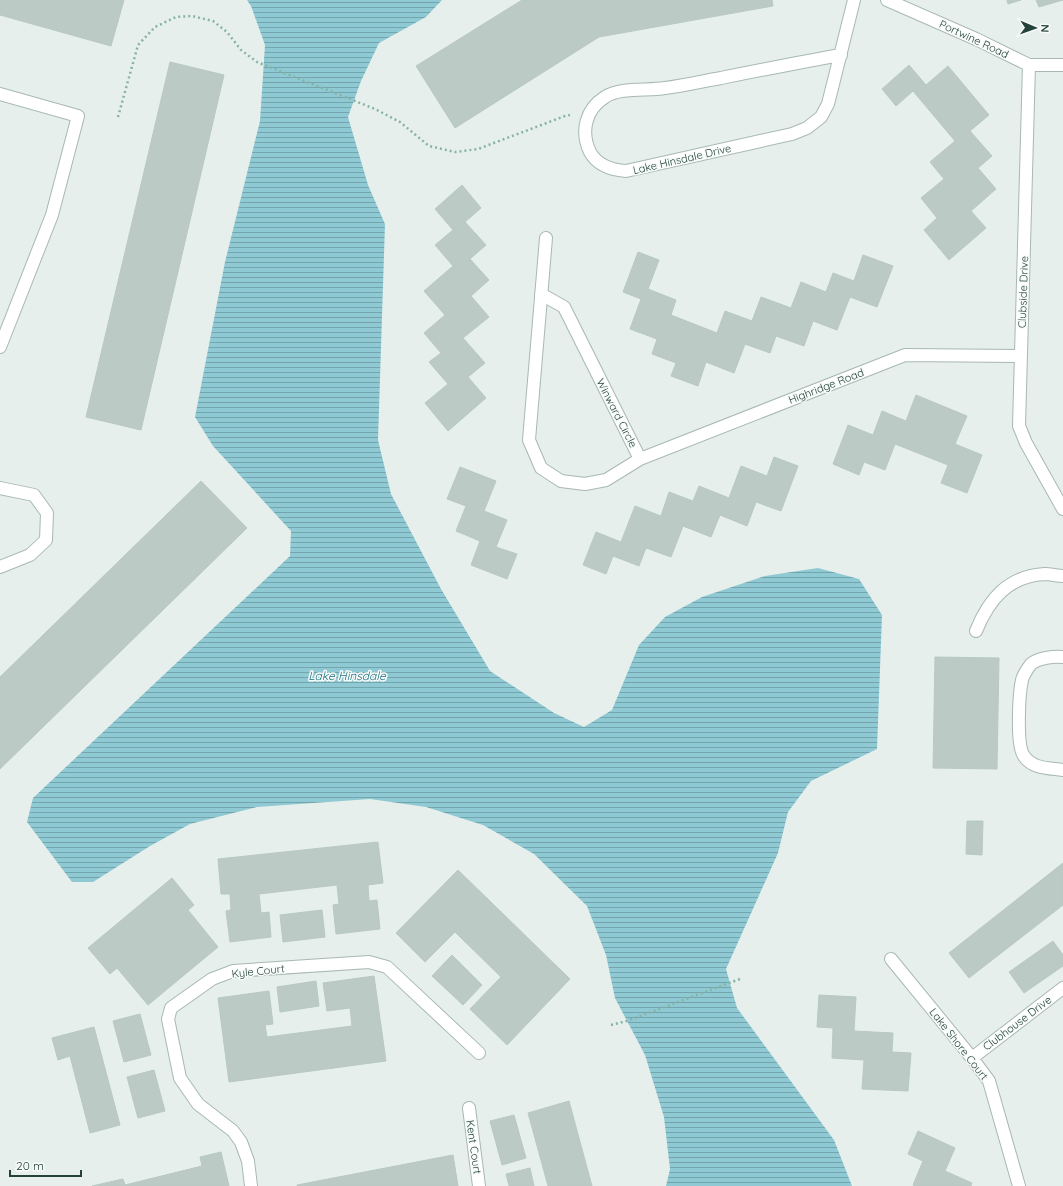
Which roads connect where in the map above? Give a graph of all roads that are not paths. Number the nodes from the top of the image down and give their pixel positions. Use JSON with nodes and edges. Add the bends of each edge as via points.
{"nodes":[{"id":1,"x":854,"y":0,"type":"edge"},
{"id":2,"x":887,"y":0,"type":"edge"},
{"id":3,"x":841,"y":55,"type":"junction"},
{"id":4,"x":1029,"y":65,"type":"junction"},
{"id":5,"x":1063,"y":65,"type":"edge"},
{"id":6,"x":0,"y":94,"type":"edge"},
{"id":7,"x":546,"y":238,"type":"dead end"},
{"id":8,"x":541,"y":294,"type":"junction"},
{"id":9,"x":0,"y":347,"type":"edge"},
{"id":10,"x":1021,"y":356,"type":"junction"},
{"id":11,"x":640,"y":459,"type":"junction"},
{"id":12,"x":0,"y":488,"type":"edge"},
{"id":13,"x":1063,"y":509,"type":"edge"},
{"id":14,"x":0,"y":567,"type":"edge"},
{"id":15,"x":1063,"y":576,"type":"edge"},
{"id":16,"x":976,"y":631,"type":"dead end"},
{"id":17,"x":1063,"y":657,"type":"edge"},
{"id":18,"x":1063,"y":770,"type":"edge"},
{"id":19,"x":891,"y":959,"type":"dead end"},
{"id":20,"x":1063,"y":988,"type":"edge"},
{"id":21,"x":478,"y":1052,"type":"dead end"},
{"id":22,"x":972,"y":1058,"type":"junction"},
{"id":23,"x":469,"y":1108,"type":"dead end"},
{"id":24,"x":251,"y":1186,"type":"edge"},
{"id":25,"x":479,"y":1186,"type":"edge"},
{"id":26,"x":1019,"y":1186,"type":"edge"}],
"edges":[{"from":1,"to":3,"type":"street","name":"Lake Hinsdale Drive"},
{"from":2,"to":4,"type":"street","name":"Portwine Road"},
{"from":3,"to":3,"type":"street","name":"Lake Hinsdale Drive","via":[[828,104],[820,117],[807,128],[792,134],[626,172],[612,170],[600,163],[591,154],[586,141],[584,128],[588,115],[607,95],[620,91],[664,89]]},
{"from":4,"to":5,"type":"street","name":"Portwine Road"},
{"from":4,"to":10,"type":"street","name":"Clubside Drive"},
{"from":6,"to":9,"type":"street","via":[[78,116],[52,215]]},
{"from":7,"to":8,"type":"street","name":"Winward Circle"},
{"from":8,"to":11,"type":"street","name":"Winward Circle","via":[[564,307]]},
{"from":8,"to":11,"type":"street","name":"Winward Circle","via":[[529,440],[541,468],[561,481],[585,484],[606,480]]},
{"from":10,"to":11,"type":"street","name":"Highridge Road","via":[[905,355]]},
{"from":10,"to":13,"type":"street","name":"Clubside Drive","via":[[1019,426]]},
{"from":12,"to":14,"type":"street","via":[[34,495],[47,513],[46,540],[30,556]]},
{"from":15,"to":16,"type":"street","via":[[1045,574],[1027,577],[1010,584],[996,596],[982,615]]},
{"from":17,"to":18,"type":"street","via":[[1050,656],[1031,664],[1022,679],[1019,732],[1019,744],[1024,757],[1037,766]]},
{"from":19,"to":22,"type":"street","name":"Lake Shore Court"},
{"from":20,"to":22,"type":"street","name":"Clubhouse Drive"},
{"from":21,"to":24,"type":"street","name":"Kyle Court","via":[[387,966],[369,962],[233,971],[212,979],[172,1008],[168,1019],[180,1078],[198,1104],[234,1131],[248,1161]]},
{"from":22,"to":26,"type":"street","name":"Lake Shore Court","via":[[989,1081]]},
{"from":23,"to":25,"type":"street","name":"Kent Court"}]}
